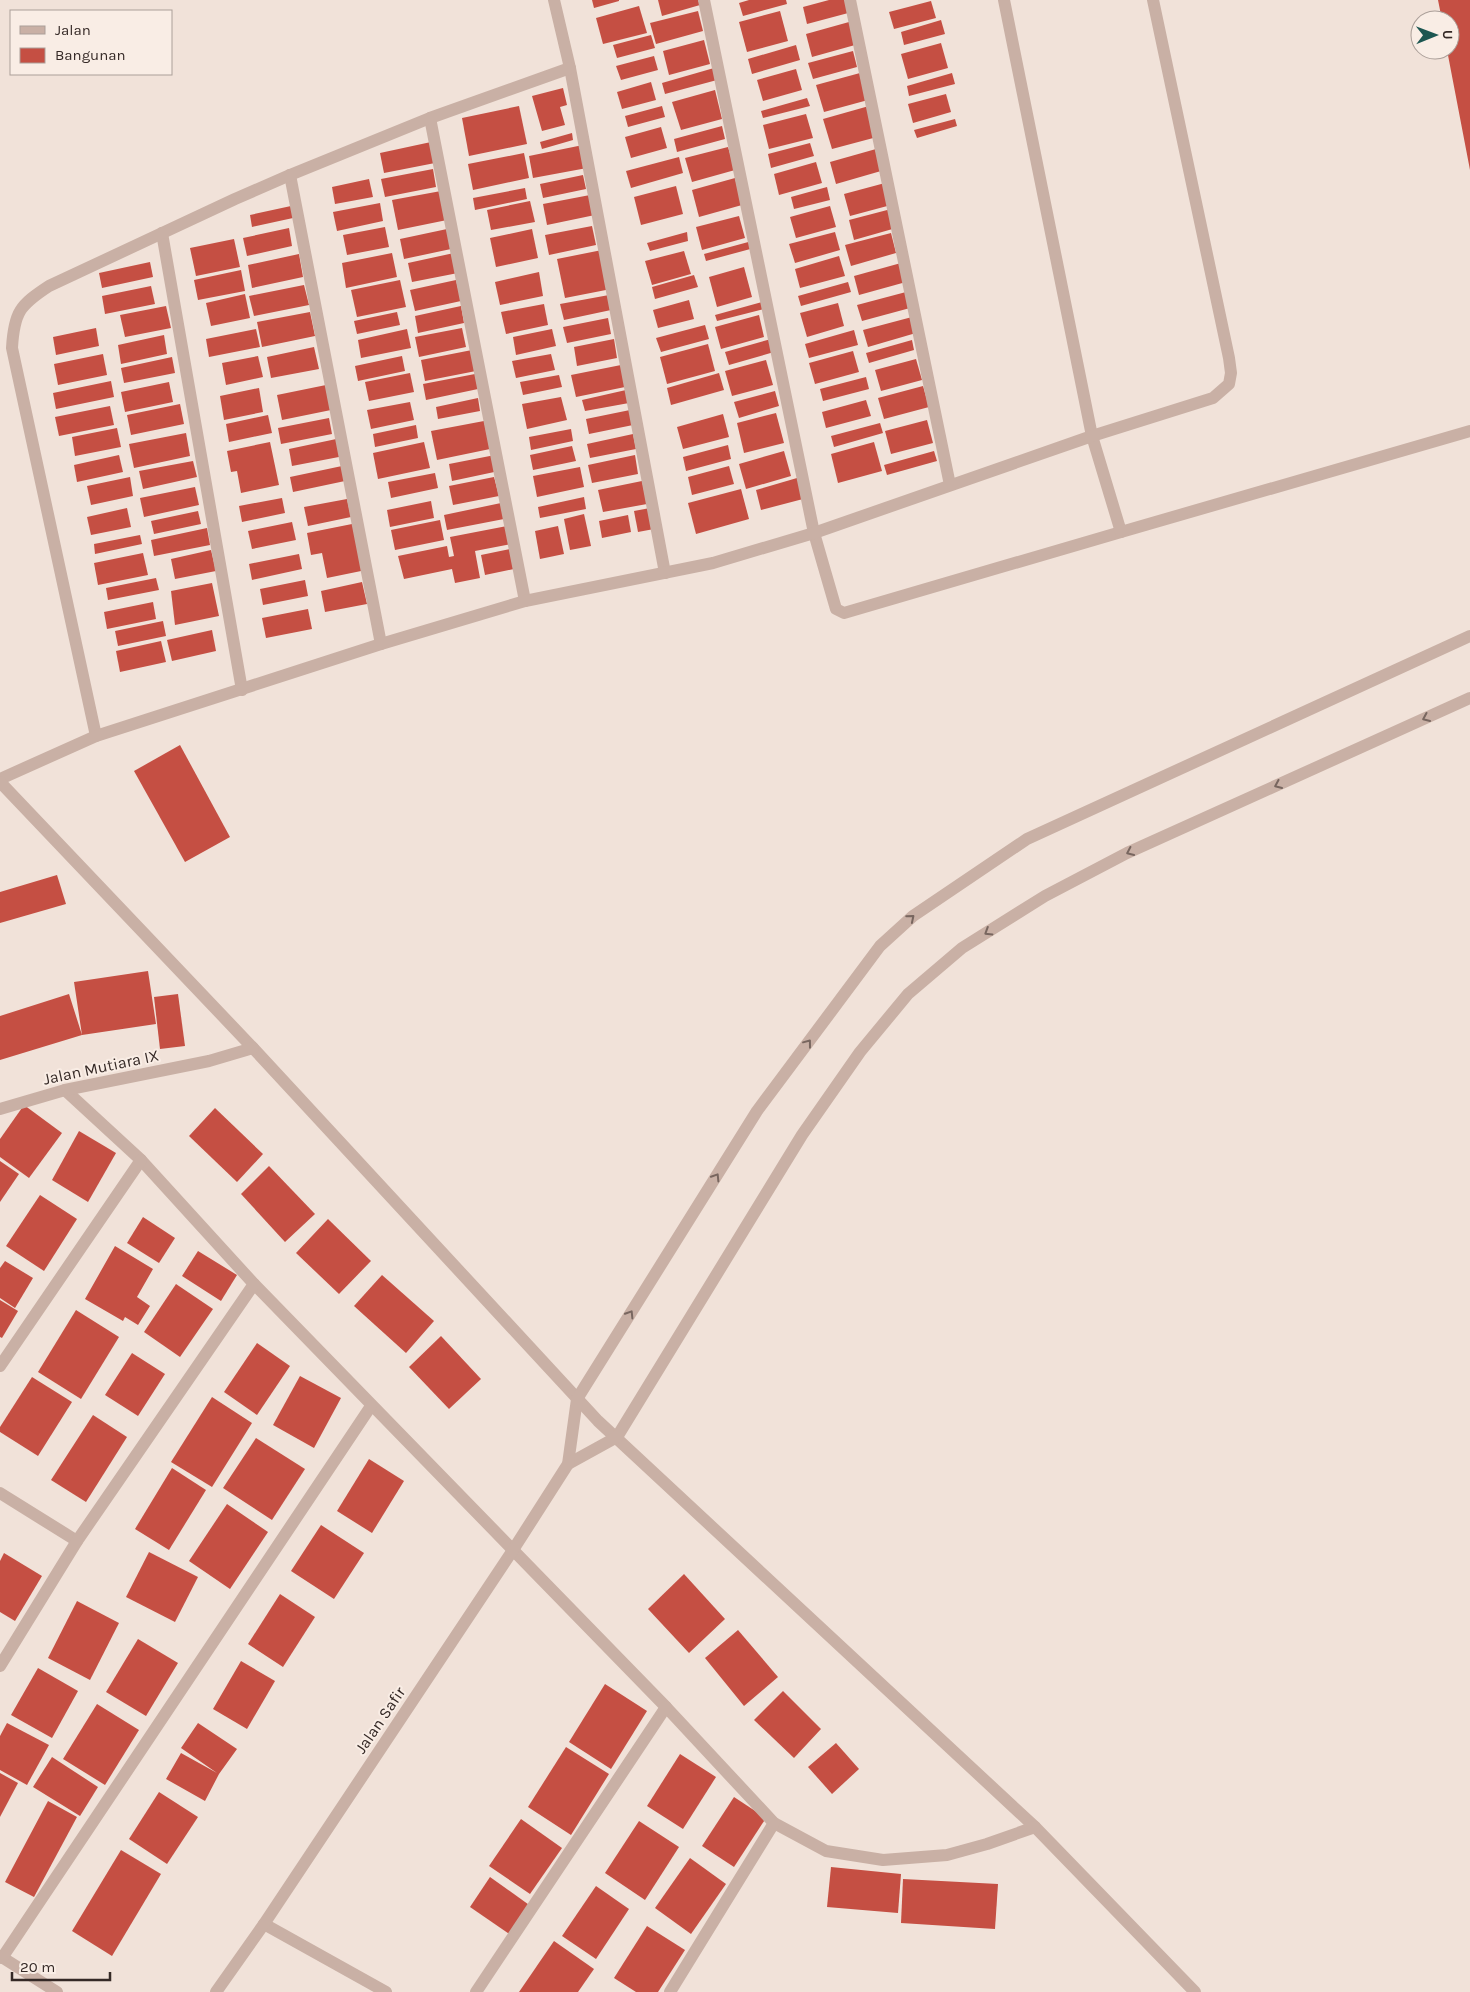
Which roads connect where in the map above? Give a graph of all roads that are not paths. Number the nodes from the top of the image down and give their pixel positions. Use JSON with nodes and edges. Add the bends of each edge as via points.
{"nodes":[{"id":1,"x":554,"y":0,"type":"edge"},
{"id":2,"x":704,"y":0,"type":"edge"},
{"id":3,"x":850,"y":0,"type":"edge"},
{"id":4,"x":1004,"y":0,"type":"edge"},
{"id":5,"x":1154,"y":0,"type":"edge"},
{"id":6,"x":570,"y":68,"type":"junction"},
{"id":7,"x":430,"y":118,"type":"junction"},
{"id":8,"x":290,"y":175,"type":"junction"},
{"id":9,"x":162,"y":233,"type":"junction"},
{"id":10,"x":1470,"y":431,"type":"edge"},
{"id":11,"x":1092,"y":436,"type":"junction"},
{"id":12,"x":950,"y":485,"type":"junction"},
{"id":13,"x":1121,"y":532,"type":"junction"},
{"id":14,"x":814,"y":533,"type":"junction"},
{"id":15,"x":665,"y":573,"type":"junction"},
{"id":16,"x":525,"y":601,"type":"junction"},
{"id":17,"x":1470,"y":636,"type":"edge"},
{"id":18,"x":381,"y":644,"type":"junction"},
{"id":19,"x":242,"y":690,"type":"junction"},
{"id":20,"x":1470,"y":698,"type":"edge"},
{"id":21,"x":96,"y":736,"type":"junction"},
{"id":22,"x":0,"y":780,"type":"edge"},
{"id":23,"x":253,"y":1048,"type":"junction"},
{"id":24,"x":65,"y":1090,"type":"junction"},
{"id":25,"x":0,"y":1109,"type":"edge"},
{"id":26,"x":141,"y":1160,"type":"junction"},
{"id":27,"x":254,"y":1284,"type":"junction"},
{"id":28,"x":0,"y":1366,"type":"edge"},
{"id":29,"x":577,"y":1399,"type":"junction"},
{"id":30,"x":371,"y":1406,"type":"junction"},
{"id":31,"x":616,"y":1437,"type":"junction"},
{"id":32,"x":568,"y":1464,"type":"junction"},
{"id":33,"x":0,"y":1493,"type":"edge"},
{"id":34,"x":77,"y":1540,"type":"junction"},
{"id":35,"x":513,"y":1550,"type":"junction"},
{"id":36,"x":0,"y":1666,"type":"edge"},
{"id":37,"x":666,"y":1707,"type":"junction"},
{"id":38,"x":774,"y":1823,"type":"junction"},
{"id":39,"x":1035,"y":1827,"type":"junction"},
{"id":40,"x":264,"y":1924,"type":"junction"},
{"id":41,"x":1,"y":1957,"type":"edge"},
{"id":42,"x":57,"y":1992,"type":"edge"},
{"id":43,"x":216,"y":1992,"type":"edge"},
{"id":44,"x":386,"y":1992,"type":"edge"},
{"id":45,"x":476,"y":1992,"type":"edge"},
{"id":46,"x":670,"y":1992,"type":"edge"},
{"id":47,"x":1195,"y":1992,"type":"edge"}],
"edges":[{"from":1,"to":6,"type":"street"},
{"from":2,"to":14,"type":"street"},
{"from":3,"to":12,"type":"street"},
{"from":4,"to":11,"type":"street"},
{"from":5,"to":11,"type":"street","via":[[1231,373],[1229,384],[1213,398]]},
{"from":6,"to":7,"type":"street"},
{"from":6,"to":15,"type":"street"},
{"from":7,"to":8,"type":"street"},
{"from":7,"to":16,"type":"street"},
{"from":8,"to":9,"type":"street"},
{"from":8,"to":18,"type":"street"},
{"from":9,"to":19,"type":"street"},
{"from":9,"to":21,"type":"street","via":[[28,300],[17,315],[13,330],[12,348]]},
{"from":10,"to":13,"type":"street"},
{"from":11,"to":12,"type":"street"},
{"from":11,"to":13,"type":"street"},
{"from":12,"to":14,"type":"street"},
{"from":13,"to":14,"type":"street","via":[[844,613],[836,609]]},
{"from":14,"to":15,"type":"street","via":[[713,563]]},
{"from":15,"to":16,"type":"street"},
{"from":16,"to":18,"type":"street"},
{"from":29,"to":17,"type":"street","one_way":true,"via":[[757,1111],[880,946],[913,916],[1027,839]]},
{"from":18,"to":19,"type":"street"},
{"from":19,"to":21,"type":"street"},
{"from":20,"to":31,"type":"street","one_way":true,"via":[[1127,854],[1053,892],[962,948],[908,994],[860,1052],[802,1135]]},
{"from":21,"to":22,"type":"street"},
{"from":22,"to":23,"type":"street"},
{"from":23,"to":24,"type":"street","name":"Jalan Mutiara IX","via":[[209,1061]]},
{"from":23,"to":29,"type":"street"},
{"from":24,"to":25,"type":"street","name":"Jalan Mutiara IX"},
{"from":24,"to":26,"type":"street"},
{"from":26,"to":27,"type":"street"},
{"from":26,"to":28,"type":"street"},
{"from":27,"to":30,"type":"street"},
{"from":27,"to":34,"type":"street"},
{"from":29,"to":31,"type":"street"},
{"from":29,"to":32,"type":"street"},
{"from":30,"to":35,"type":"street"},
{"from":30,"to":41,"type":"street"},
{"from":31,"to":32,"type":"street"},
{"from":31,"to":39,"type":"street"},
{"from":32,"to":35,"type":"street","name":"Jalan Safir"},
{"from":33,"to":34,"type":"street"},
{"from":34,"to":36,"type":"street"},
{"from":35,"to":37,"type":"street"},
{"from":35,"to":40,"type":"street","name":"Jalan Safir"},
{"from":37,"to":38,"type":"street"},
{"from":37,"to":45,"type":"street"},
{"from":38,"to":39,"type":"street","via":[[826,1851],[883,1860],[947,1855]]},
{"from":38,"to":46,"type":"street"},
{"from":39,"to":47,"type":"street"},
{"from":40,"to":43,"type":"street","name":"Jalan Safir"},
{"from":40,"to":44,"type":"street"},
{"from":41,"to":42,"type":"street"}]}
